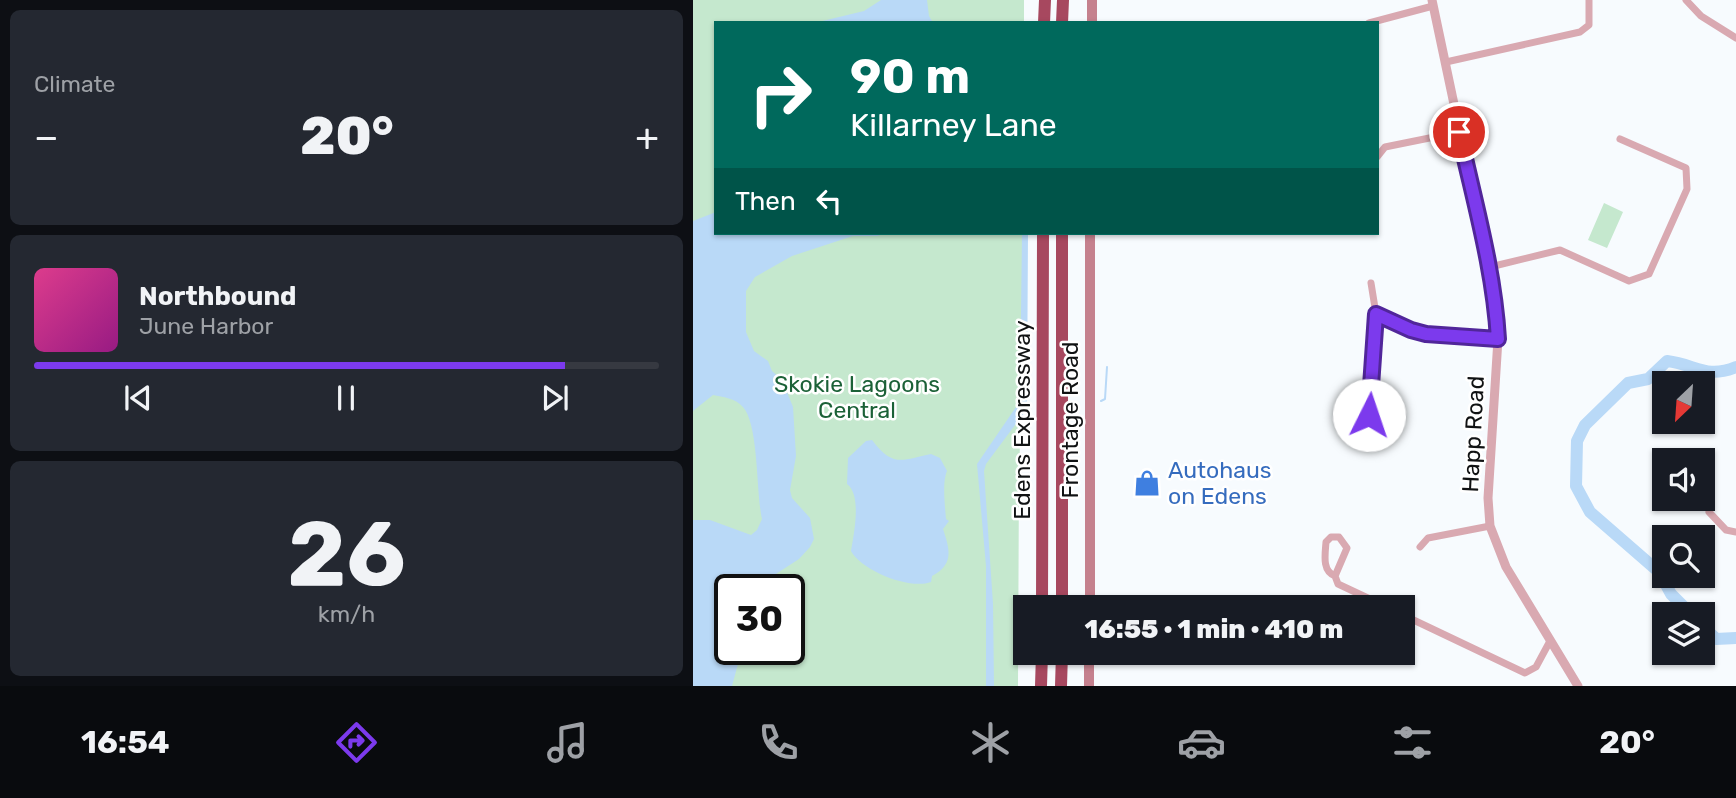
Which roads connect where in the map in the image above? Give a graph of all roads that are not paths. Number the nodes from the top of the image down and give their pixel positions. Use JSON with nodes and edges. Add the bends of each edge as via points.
{"nodes":[{"id":1,"x":1045,"y":0,"type":"edge"},
{"id":2,"x":1063,"y":0,"type":"edge"},
{"id":3,"x":1091,"y":0,"type":"edge"},
{"id":4,"x":1589,"y":0,"type":"edge"},
{"id":5,"x":1686,"y":0,"type":"edge"},
{"id":6,"x":1433,"y":3,"type":"edge"},
{"id":7,"x":1044,"y":21,"type":"edge"},
{"id":8,"x":1062,"y":21,"type":"edge"},
{"id":9,"x":1092,"y":21,"type":"edge"},
{"id":10,"x":1375,"y":21,"type":"edge"},
{"id":11,"x":1736,"y":38,"type":"edge"},
{"id":12,"x":1446,"y":62,"type":"junction"},
{"id":13,"x":1459,"y":132,"type":"junction"},
{"id":14,"x":1620,"y":139,"type":"dead end"},
{"id":15,"x":1379,"y":154,"type":"edge"},
{"id":16,"x":1044,"y":235,"type":"edge"},
{"id":17,"x":1062,"y":235,"type":"edge"},
{"id":18,"x":1090,"y":235,"type":"edge"},
{"id":19,"x":1490,"y":267,"type":"junction"},
{"id":20,"x":1371,"y":283,"type":"dead end"},
{"id":21,"x":1376,"y":314,"type":"junction"},
{"id":22,"x":1498,"y":339,"type":"junction"},
{"id":23,"x":1369,"y":415,"type":"dead end"},
{"id":24,"x":1709,"y":512,"type":"dead end"},
{"id":25,"x":1490,"y":526,"type":"junction"},
{"id":26,"x":1736,"y":532,"type":"edge"},
{"id":27,"x":1420,"y":547,"type":"dead end"},
{"id":28,"x":1335,"y":576,"type":"junction"},
{"id":29,"x":1042,"y":595,"type":"edge"},
{"id":30,"x":1062,"y":595,"type":"edge"},
{"id":31,"x":1090,"y":595,"type":"edge"},
{"id":32,"x":1362,"y":595,"type":"edge"},
{"id":33,"x":1415,"y":621,"type":"edge"},
{"id":34,"x":1551,"y":641,"type":"junction"},
{"id":35,"x":1041,"y":665,"type":"edge"},
{"id":36,"x":1062,"y":665,"type":"edge"},
{"id":37,"x":1089,"y":665,"type":"edge"},
{"id":38,"x":1041,"y":686,"type":"edge"},
{"id":39,"x":1061,"y":686,"type":"edge"},
{"id":40,"x":1089,"y":686,"type":"edge"},
{"id":41,"x":1578,"y":686,"type":"edge"}],
"edges":[{"from":1,"to":7,"type":"highway"},
{"from":2,"to":8,"type":"highway"},
{"from":3,"to":9,"type":"main road"},
{"from":4,"to":12,"type":"street","via":[[1589,25],[1580,32]]},
{"from":5,"to":11,"type":"street","via":[[1701,16]]},
{"from":6,"to":10,"type":"street"},
{"from":6,"to":12,"type":"street","name":"Happ Road"},
{"from":12,"to":13,"type":"street","name":"Happ Road"},
{"from":13,"to":15,"type":"street","via":[[1385,147]]},
{"from":13,"to":19,"type":"street","name":"Happ Road"},
{"from":14,"to":19,"type":"street","via":[[1686,168],[1688,189],[1649,275],[1629,281],[1560,250]]},
{"from":16,"to":29,"type":"highway","name":"Edens Expressway"},
{"from":17,"to":30,"type":"highway","name":"Edens Expressway"},
{"from":18,"to":31,"type":"main road","name":"Frontage Road"},
{"from":19,"to":22,"type":"street","name":"Happ Road"},
{"from":20,"to":21,"type":"street"},
{"from":21,"to":22,"type":"street","via":[[1426,334]]},
{"from":21,"to":23,"type":"street"},
{"from":22,"to":25,"type":"street","name":"Happ Road"},
{"from":24,"to":26,"type":"street","via":[[1726,530]]},
{"from":25,"to":27,"type":"street","via":[[1428,538]]},
{"from":25,"to":34,"type":"street","name":"Happ Road","via":[[1506,567]]},
{"from":28,"to":28,"type":"street","via":[[1325,568],[1326,542],[1331,537],[1339,537],[1347,548]]},
{"from":28,"to":32,"type":"street","via":[[1339,584]]},
{"from":33,"to":34,"type":"street","via":[[1525,673],[1537,667]]},
{"from":34,"to":41,"type":"street","name":"Happ Road"},
{"from":35,"to":38,"type":"highway"},
{"from":36,"to":39,"type":"highway"},
{"from":37,"to":40,"type":"main road"}]}
